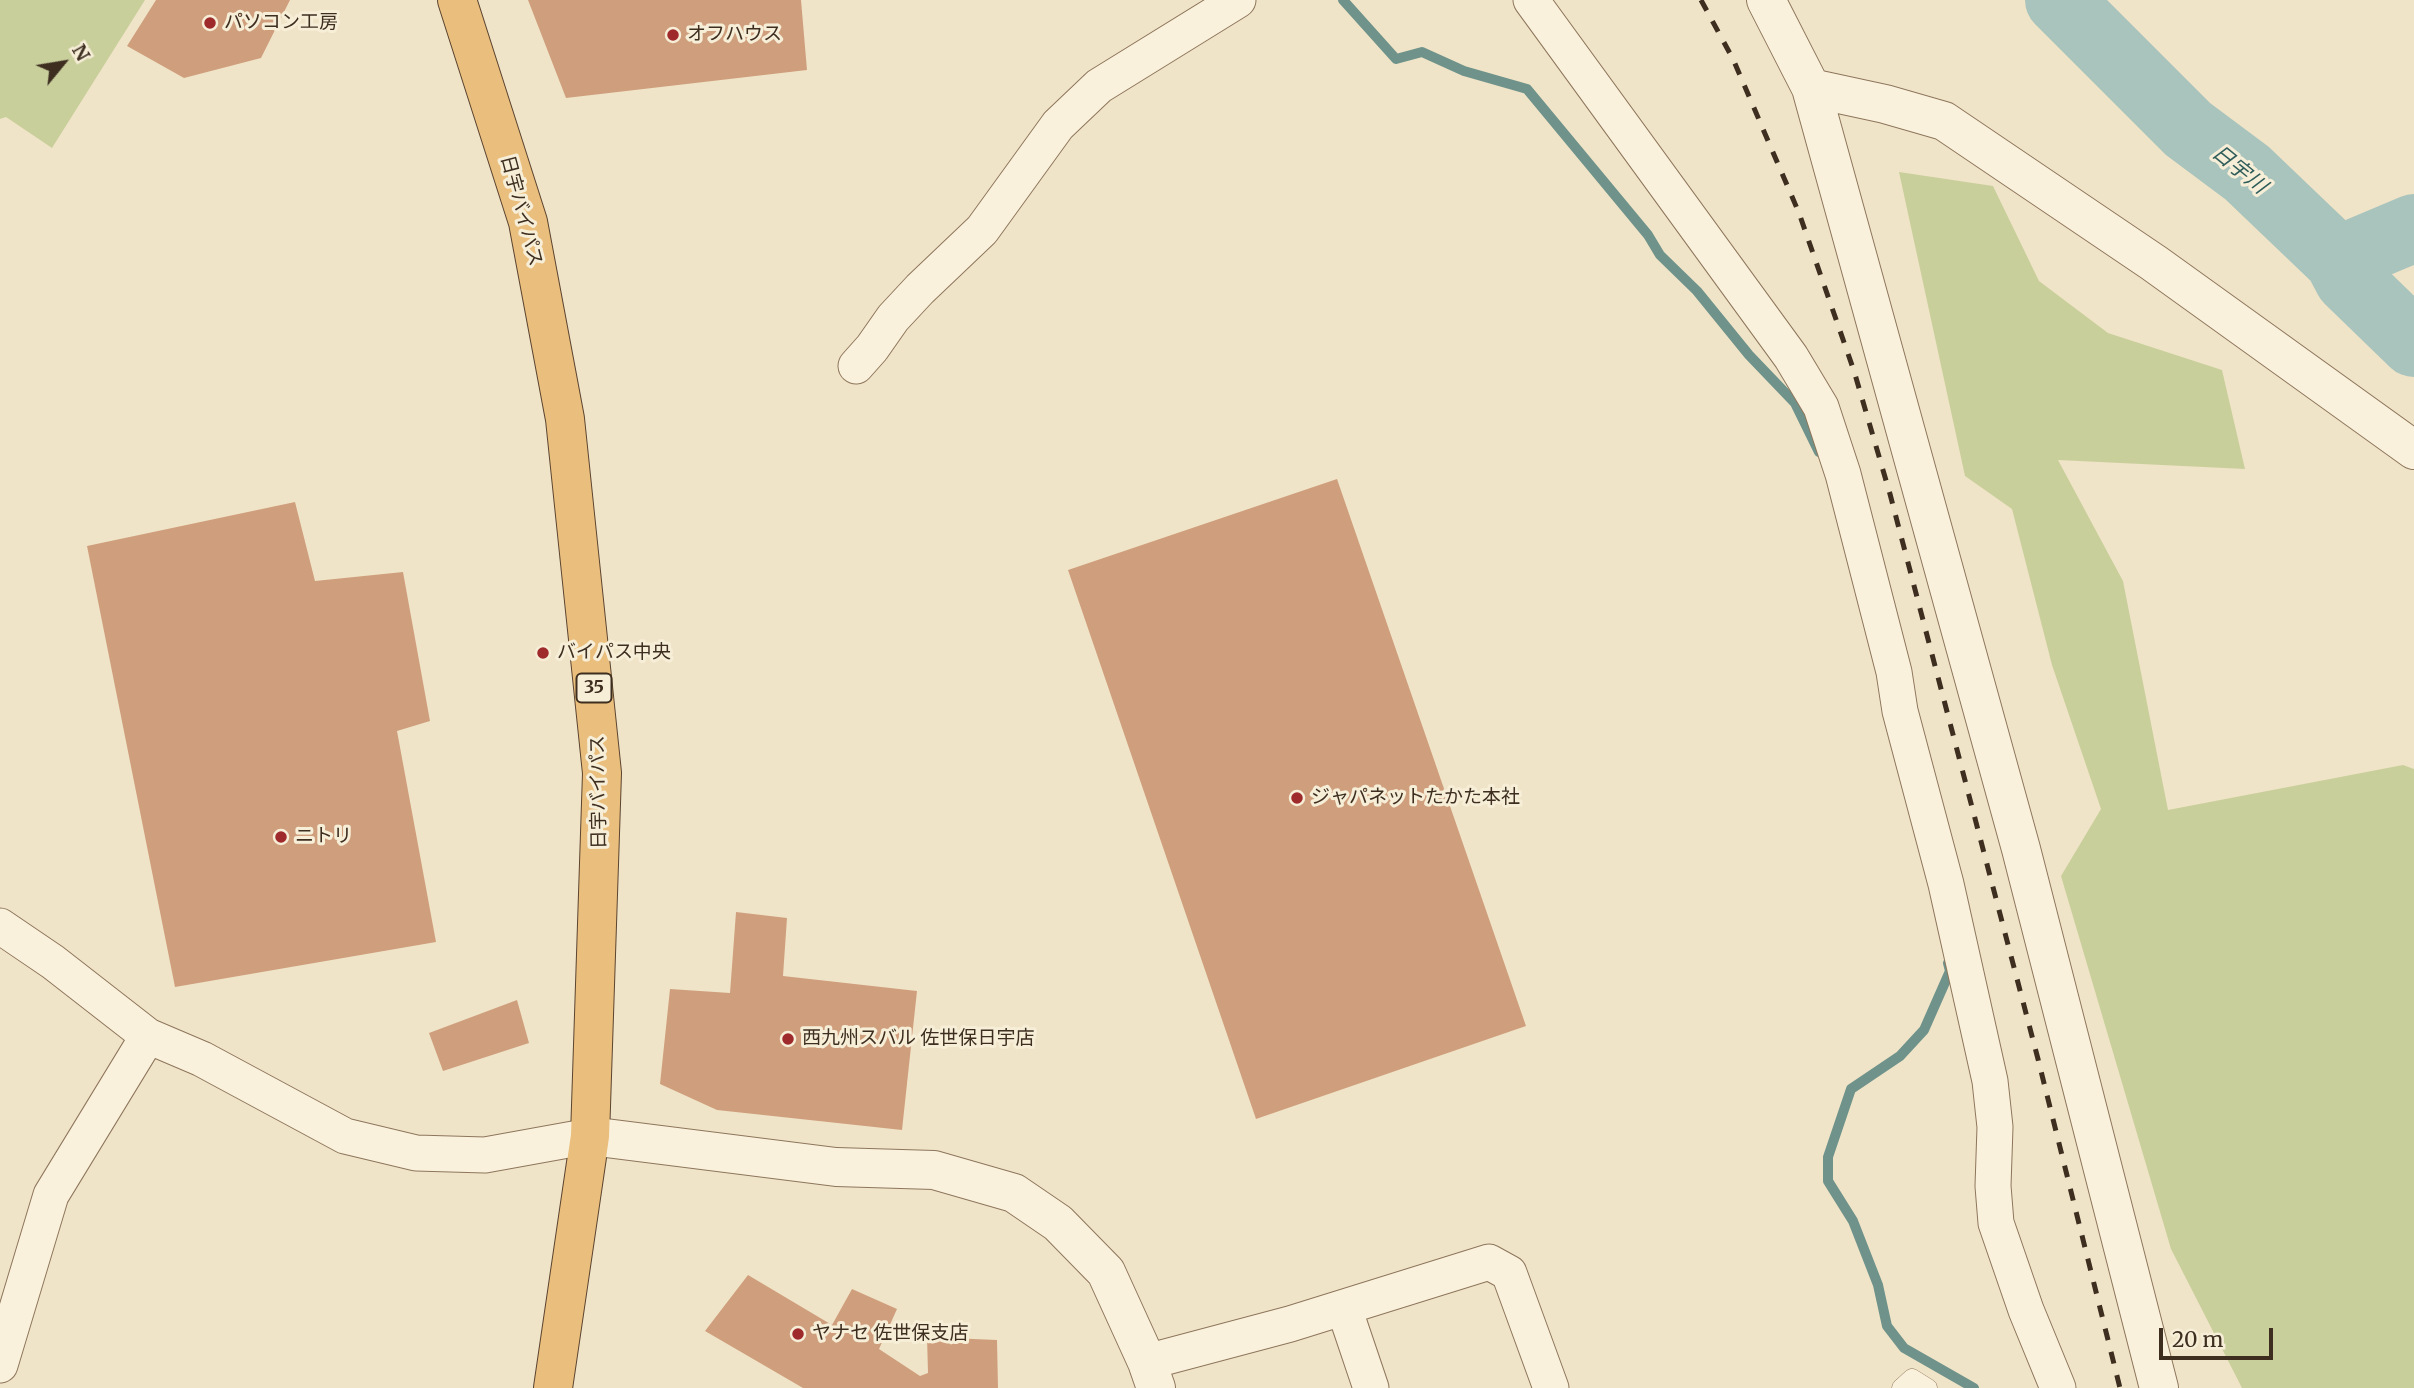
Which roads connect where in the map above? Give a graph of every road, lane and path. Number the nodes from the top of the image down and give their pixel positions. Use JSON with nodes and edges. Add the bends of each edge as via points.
{"nodes":[{"id":1,"x":457,"y":0,"type":"edge"},
{"id":2,"x":1238,"y":0,"type":"edge"},
{"id":3,"x":1531,"y":0,"type":"edge"},
{"id":4,"x":1766,"y":0,"type":"edge"},
{"id":5,"x":1811,"y":88,"type":"junction"},
{"id":6,"x":856,"y":366,"type":"dead end"},
{"id":7,"x":2414,"y":450,"type":"edge"},
{"id":8,"x":0,"y":926,"type":"edge"},
{"id":9,"x":148,"y":1036,"type":"junction"},
{"id":10,"x":590,"y":1136,"type":"junction"},
{"id":11,"x":1344,"y":1308,"type":"junction"},
{"id":12,"x":0,"y":1365,"type":"edge"},
{"id":13,"x":1152,"y":1375,"type":"edge"},
{"id":14,"x":553,"y":1388,"type":"edge"},
{"id":15,"x":1371,"y":1388,"type":"edge"},
{"id":16,"x":1551,"y":1388,"type":"edge"},
{"id":17,"x":1901,"y":1388,"type":"edge"},
{"id":18,"x":1928,"y":1388,"type":"edge"},
{"id":19,"x":2058,"y":1388,"type":"edge"},
{"id":20,"x":2159,"y":1388,"type":"edge"}],
"edges":[{"from":1,"to":10,"type":"highway","name":"日宇バイパス","number":"35","via":[[528,222],[566,432],[603,773]]},
{"from":2,"to":6,"type":"street","via":[[1099,86],[1074,109],[982,230],[893,318]]},
{"from":3,"to":19,"type":"street","via":[[1791,357],[1821,407],[1894,672],[1990,1081],[1996,1223]]},
{"from":4,"to":5,"type":"street"},
{"from":5,"to":7,"type":"street","via":[[1944,121],[2154,263]]},
{"from":5,"to":20,"type":"street","via":[[2021,849]]},
{"from":8,"to":9,"type":"street"},
{"from":9,"to":10,"type":"street","via":[[202,1059],[345,1136],[416,1153],[485,1155]]},
{"from":9,"to":12,"type":"street","via":[[51,1195]]},
{"from":10,"to":13,"type":"street","via":[[836,1167],[934,1170],[1014,1193],[1058,1223],[1106,1272]]},
{"from":10,"to":14,"type":"highway","name":"日宇バイパス","number":"35"},
{"from":11,"to":13,"type":"street"},
{"from":11,"to":15,"type":"street"},
{"from":11,"to":16,"type":"street","via":[[1489,1262],[1509,1273]]},
{"from":17,"to":18,"type":"lane","via":[[1912,1377]]}]}
